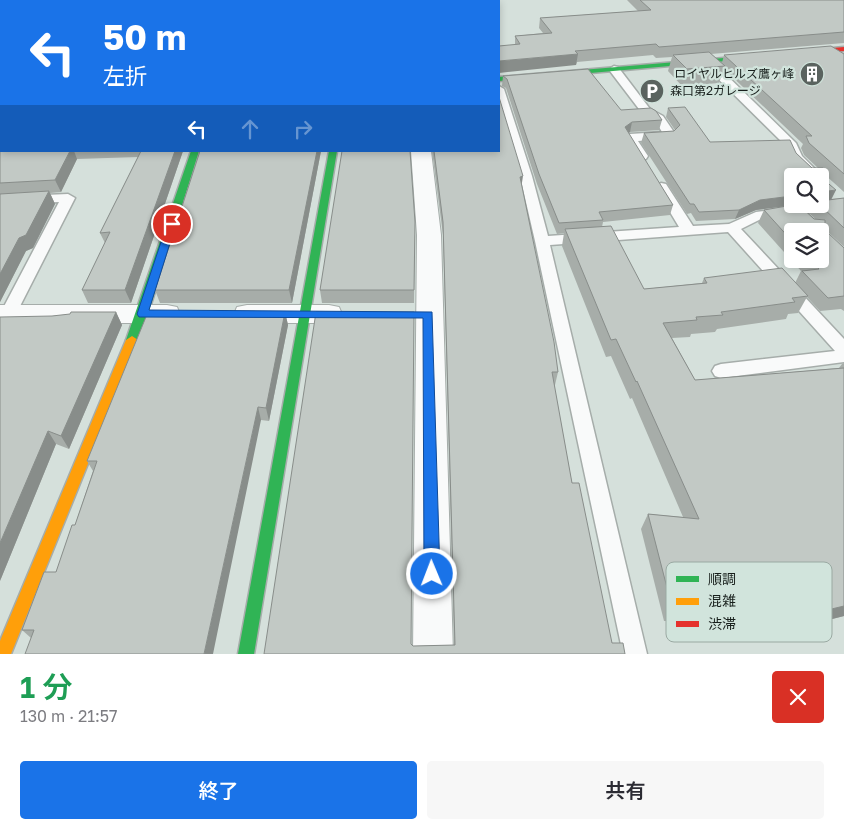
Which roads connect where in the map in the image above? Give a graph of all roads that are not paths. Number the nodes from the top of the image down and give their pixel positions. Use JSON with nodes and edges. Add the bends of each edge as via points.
{"nodes":[{"id":1,"x":789,"y":54,"type":"edge"},
{"id":2,"x":841,"y":54,"type":"edge"},
{"id":3,"x":771,"y":56,"type":"edge"},
{"id":4,"x":706,"y":61,"type":"junction"},
{"id":5,"x":614,"y":69,"type":"junction"},
{"id":6,"x":500,"y":79,"type":"edge"},
{"id":7,"x":500,"y":92,"type":"edge"},
{"id":8,"x":195,"y":152,"type":"edge"},
{"id":9,"x":333,"y":152,"type":"edge"},
{"id":10,"x":421,"y":152,"type":"edge"},
{"id":11,"x":646,"y":163,"type":"edge"},
{"id":12,"x":808,"y":168,"type":"edge"},
{"id":13,"x":657,"y":180,"type":"edge"},
{"id":14,"x":829,"y":188,"type":"edge"},
{"id":15,"x":0,"y":201,"type":"edge"},
{"id":16,"x":844,"y":203,"type":"edge"},
{"id":17,"x":829,"y":205,"type":"edge"},
{"id":18,"x":784,"y":212,"type":"edge"},
{"id":19,"x":798,"y":213,"type":"edge"},
{"id":20,"x":809,"y":223,"type":"edge"},
{"id":21,"x":732,"y":228,"type":"junction"},
{"id":22,"x":688,"y":230,"type":"junction"},
{"id":23,"x":542,"y":241,"type":"junction"},
{"id":24,"x":4,"y":314,"type":"edge"},
{"id":25,"x":142,"y":314,"type":"junction"},
{"id":26,"x":190,"y":314,"type":"edge"},
{"id":27,"x":219,"y":314,"type":"edge"},
{"id":28,"x":305,"y":314,"type":"junction"},
{"id":29,"x":352,"y":314,"type":"edge"},
{"id":30,"x":844,"y":350,"type":"edge"},
{"id":31,"x":844,"y":356,"type":"edge"},
{"id":32,"x":721,"y":371,"type":"dead end"},
{"id":33,"x":3,"y":654,"type":"edge"},
{"id":34,"x":246,"y":654,"type":"edge"},
{"id":35,"x":433,"y":654,"type":"edge"},
{"id":36,"x":635,"y":654,"type":"edge"}],
"edges":[{"from":1,"to":2,"type":"street","via":[[826,51]]},
{"from":3,"to":4,"type":"street"},
{"from":4,"to":5,"type":"street"},
{"from":4,"to":12,"type":"lane","via":[[792,146],[797,158]]},
{"from":5,"to":6,"type":"street"},
{"from":5,"to":11,"type":"lane","via":[[646,111],[659,118],[670,134],[630,138]]},
{"from":7,"to":23,"type":"lane"},
{"from":8,"to":25,"type":"street"},
{"from":9,"to":28,"type":"street"},
{"from":10,"to":35,"type":"street","via":[[429,235],[419,314]]},
{"from":13,"to":22,"type":"lane"},
{"from":14,"to":16,"type":"lane"},
{"from":15,"to":24,"type":"lane","via":[[68,198]]},
{"from":16,"to":17,"type":"lane"},
{"from":18,"to":21,"type":"lane","via":[[756,216]]},
{"from":19,"to":20,"type":"lane"},
{"from":21,"to":22,"type":"lane"},
{"from":21,"to":30,"type":"lane"},
{"from":22,"to":23,"type":"lane"},
{"from":23,"to":36,"type":"lane"},
{"from":24,"to":25,"type":"street"},
{"from":25,"to":26,"type":"street"},
{"from":25,"to":33,"type":"street"},
{"from":27,"to":28,"type":"street"},
{"from":28,"to":29,"type":"street"},
{"from":28,"to":34,"type":"street"},
{"from":31,"to":32,"type":"lane"}]}
